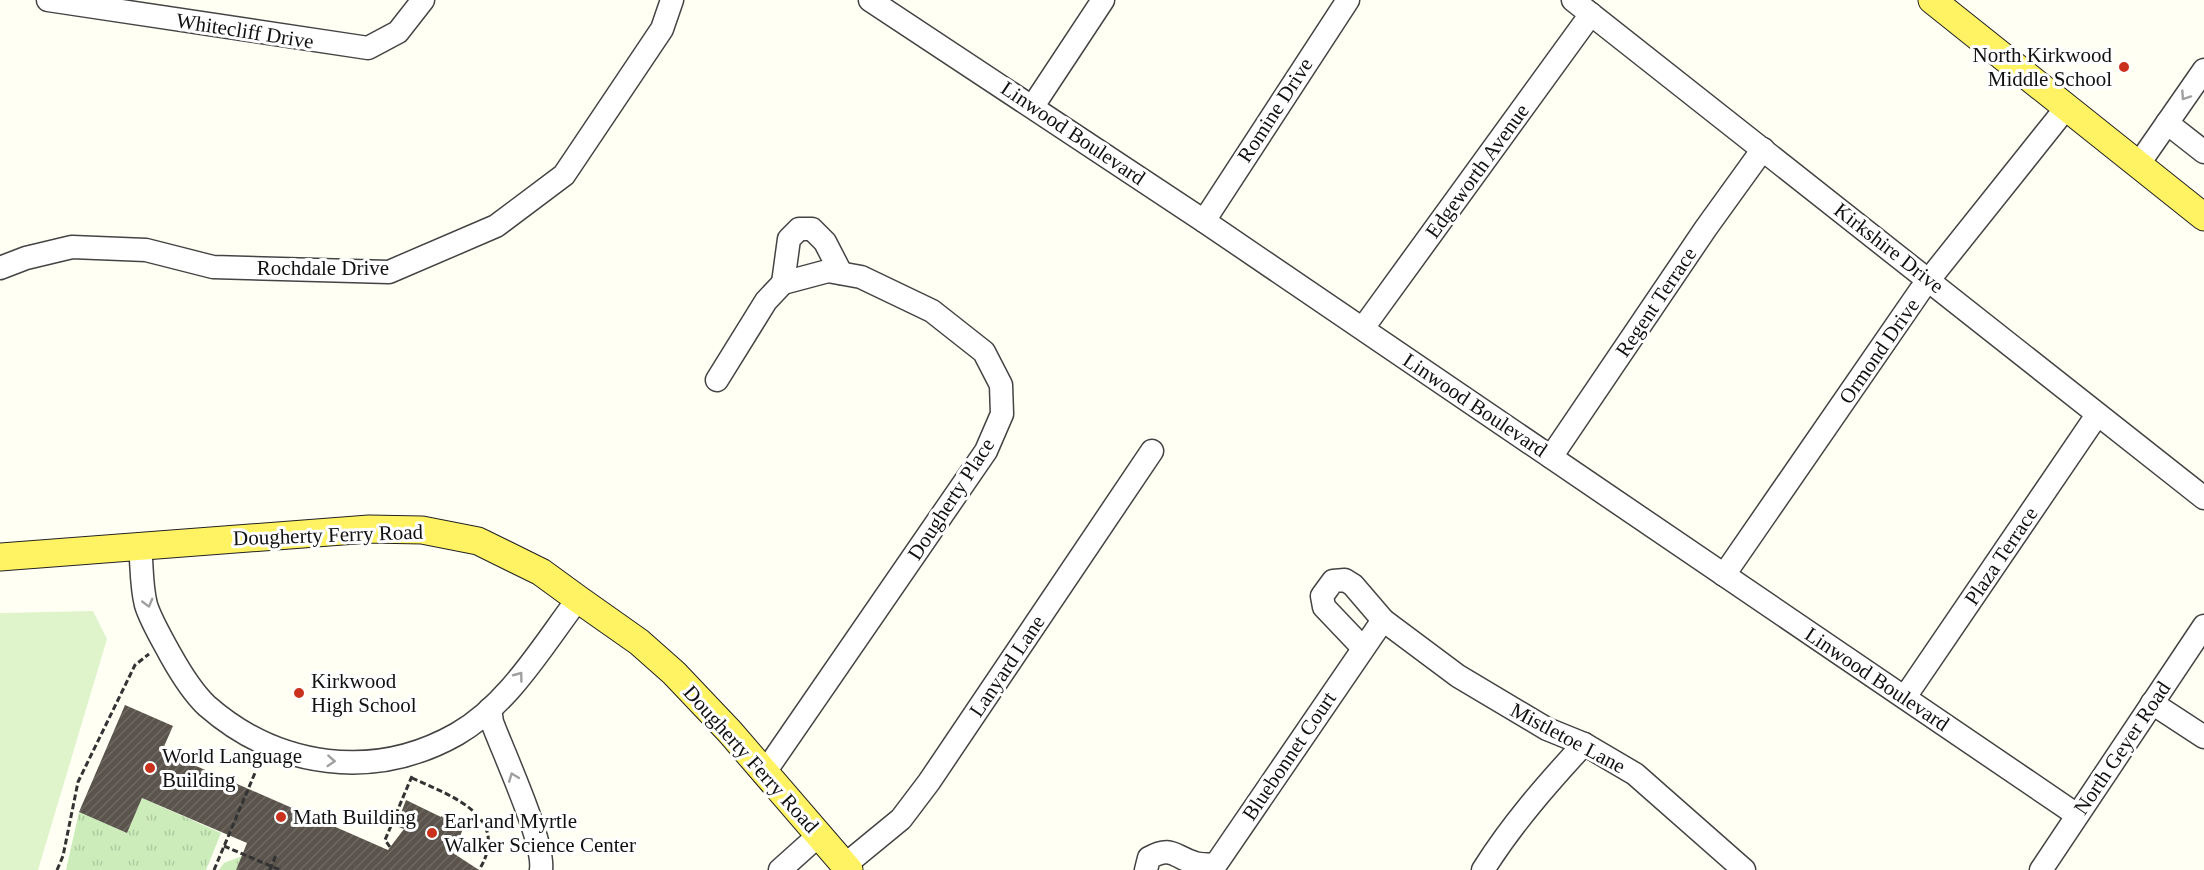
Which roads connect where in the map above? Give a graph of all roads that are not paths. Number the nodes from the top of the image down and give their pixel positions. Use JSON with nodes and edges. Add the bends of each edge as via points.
{"nodes":[{"id":1,"x":48,"y":0,"type":"edge"},
{"id":2,"x":423,"y":0,"type":"edge"},
{"id":3,"x":672,"y":0,"type":"edge"},
{"id":4,"x":870,"y":0,"type":"edge"},
{"id":5,"x":1103,"y":0,"type":"edge"},
{"id":6,"x":1348,"y":0,"type":"edge"},
{"id":7,"x":1573,"y":0,"type":"edge"},
{"id":8,"x":1932,"y":0,"type":"edge"},
{"id":9,"x":1591,"y":14,"type":"junction"},
{"id":10,"x":2204,"y":70,"type":"edge"},
{"id":11,"x":1033,"y":106,"type":"junction"},
{"id":12,"x":2067,"y":108,"type":"junction"},
{"id":13,"x":2167,"y":123,"type":"junction"},
{"id":14,"x":1763,"y":149,"type":"junction"},
{"id":15,"x":2204,"y":152,"type":"edge"},
{"id":16,"x":2138,"y":165,"type":"junction"},
{"id":17,"x":2204,"y":217,"type":"edge"},
{"id":18,"x":1204,"y":221,"type":"junction"},
{"id":19,"x":0,"y":268,"type":"edge"},
{"id":20,"x":841,"y":273,"type":"junction"},
{"id":21,"x":1931,"y":281,"type":"junction"},
{"id":22,"x":783,"y":283,"type":"junction"},
{"id":23,"x":1363,"y":328,"type":"junction"},
{"id":24,"x":717,"y":380,"type":"dead end"},
{"id":25,"x":2097,"y":415,"type":"junction"},
{"id":26,"x":1152,"y":451,"type":"dead end"},
{"id":27,"x":1551,"y":457,"type":"junction"},
{"id":28,"x":2204,"y":498,"type":"edge"},
{"id":29,"x":140,"y":546,"type":"junction"},
{"id":30,"x":0,"y":557,"type":"edge"},
{"id":31,"x":1724,"y":574,"type":"junction"},
{"id":32,"x":579,"y":599,"type":"junction"},
{"id":33,"x":1383,"y":620,"type":"junction"},
{"id":34,"x":2204,"y":626,"type":"edge"},
{"id":35,"x":1363,"y":648,"type":"junction"},
{"id":36,"x":1905,"y":697,"type":"junction"},
{"id":37,"x":2152,"y":703,"type":"junction"},
{"id":38,"x":490,"y":709,"type":"junction"},
{"id":39,"x":2204,"y":737,"type":"edge"},
{"id":40,"x":1584,"y":744,"type":"junction"},
{"id":41,"x":765,"y":772,"type":"junction"},
{"id":42,"x":2077,"y":815,"type":"junction"},
{"id":43,"x":819,"y":835,"type":"junction"},
{"id":44,"x":1213,"y":867,"type":"edge"},
{"id":45,"x":847,"y":868,"type":"edge"},
{"id":46,"x":541,"y":870,"type":"edge"},
{"id":47,"x":780,"y":870,"type":"edge"},
{"id":48,"x":1146,"y":870,"type":"edge"},
{"id":49,"x":1483,"y":870,"type":"edge"},
{"id":50,"x":1744,"y":870,"type":"edge"},
{"id":51,"x":2041,"y":870,"type":"edge"}],
"edges":[{"from":1,"to":2,"type":"street","name":"Whitecliff Drive","via":[[368,48],[398,32]]},
{"from":3,"to":19,"type":"street","name":"Rochdale Drive","via":[[662,29],[564,175],[496,226],[389,272],[213,267],[146,250],[72,247]]},
{"from":4,"to":11,"type":"street","name":"Linwood Boulevard"},
{"from":5,"to":11,"type":"street"},
{"from":6,"to":18,"type":"street","name":"Romine Drive"},
{"from":7,"to":9,"type":"street","name":"Kirkshire Drive"},
{"from":8,"to":12,"type":"main road"},
{"from":9,"to":14,"type":"street","name":"Kirkshire Drive"},
{"from":9,"to":23,"type":"street","name":"Edgeworth Avenue"},
{"from":10,"to":13,"type":"street","one_way":true},
{"from":11,"to":18,"type":"street","name":"Linwood Boulevard"},
{"from":12,"to":16,"type":"main road"},
{"from":12,"to":21,"type":"street","name":"Ormond Drive"},
{"from":13,"to":15,"type":"street"},
{"from":13,"to":16,"type":"street"},
{"from":14,"to":21,"type":"street","name":"Kirkshire Drive"},
{"from":14,"to":27,"type":"street","name":"Regent Terrace"},
{"from":16,"to":17,"type":"main road"},
{"from":18,"to":23,"type":"street","name":"Linwood Boulevard"},
{"from":20,"to":22,"type":"street","name":"Dougherty Place","via":[[828,271]]},
{"from":20,"to":22,"type":"street","via":[[819,235],[812,229],[798,229],[789,239]]},
{"from":20,"to":41,"type":"street","name":"Dougherty Place","via":[[861,277],[932,312],[984,352],[1001,385],[1002,414],[987,451]]},
{"from":21,"to":25,"type":"street","name":"Kirkshire Drive"},
{"from":21,"to":31,"type":"street","name":"Ormond Drive","via":[[1920,291]]},
{"from":22,"to":24,"type":"street","via":[[766,301]]},
{"from":23,"to":27,"type":"street","name":"Linwood Boulevard"},
{"from":25,"to":28,"type":"street","name":"Kirkshire Drive"},
{"from":25,"to":36,"type":"street","name":"Plaza Terrace"},
{"from":26,"to":45,"type":"street","name":"Lanyard Lane","via":[[915,801]]},
{"from":27,"to":31,"type":"street","name":"Linwood Boulevard"},
{"from":29,"to":30,"type":"main road","name":"Dougherty Ferry Road"},
{"from":29,"to":32,"type":"main road","name":"Dougherty Ferry Road","via":[[349,530],[422,530],[478,541],[541,572]]},
{"from":29,"to":38,"type":"street","one_way":true,"via":[[146,605],[164,642],[183,676],[206,705],[243,732],[296,756],[328,762],[367,762],[407,754],[458,733]]},
{"from":31,"to":36,"type":"street","name":"Linwood Boulevard"},
{"from":38,"to":32,"type":"street","one_way":true},
{"from":32,"to":41,"type":"main road","name":"Dougherty Ferry Road","via":[[666,666]]},
{"from":33,"to":35,"type":"street","name":"Bluebonnet Court"},
{"from":33,"to":35,"type":"street","via":[[1345,580],[1333,581],[1326,588],[1322,596],[1324,607]]},
{"from":33,"to":40,"type":"street","name":"Mistletoe Lane","via":[[1458,676],[1547,729]]},
{"from":34,"to":37,"type":"street","name":"North Geyer Road"},
{"from":35,"to":44,"type":"street","name":"Bluebonnet Court"},
{"from":36,"to":42,"type":"street","name":"Linwood Boulevard"},
{"from":37,"to":39,"type":"street"},
{"from":37,"to":42,"type":"street","name":"North Geyer Road"},
{"from":46,"to":38,"type":"street","one_way":true,"via":[[533,832]]},
{"from":40,"to":49,"type":"street","via":[[1543,788]]},
{"from":40,"to":50,"type":"street","name":"Mistletoe Lane","via":[[1635,774]]},
{"from":41,"to":43,"type":"main road","name":"Dougherty Ferry Road"},
{"from":42,"to":51,"type":"street","name":"North Geyer Road"},
{"from":43,"to":45,"type":"main road","name":"Dougherty Ferry Road"},
{"from":43,"to":47,"type":"street"},
{"from":44,"to":48,"type":"street","name":"Bluebonnet Court","via":[[1161,851],[1149,858]]}]}
